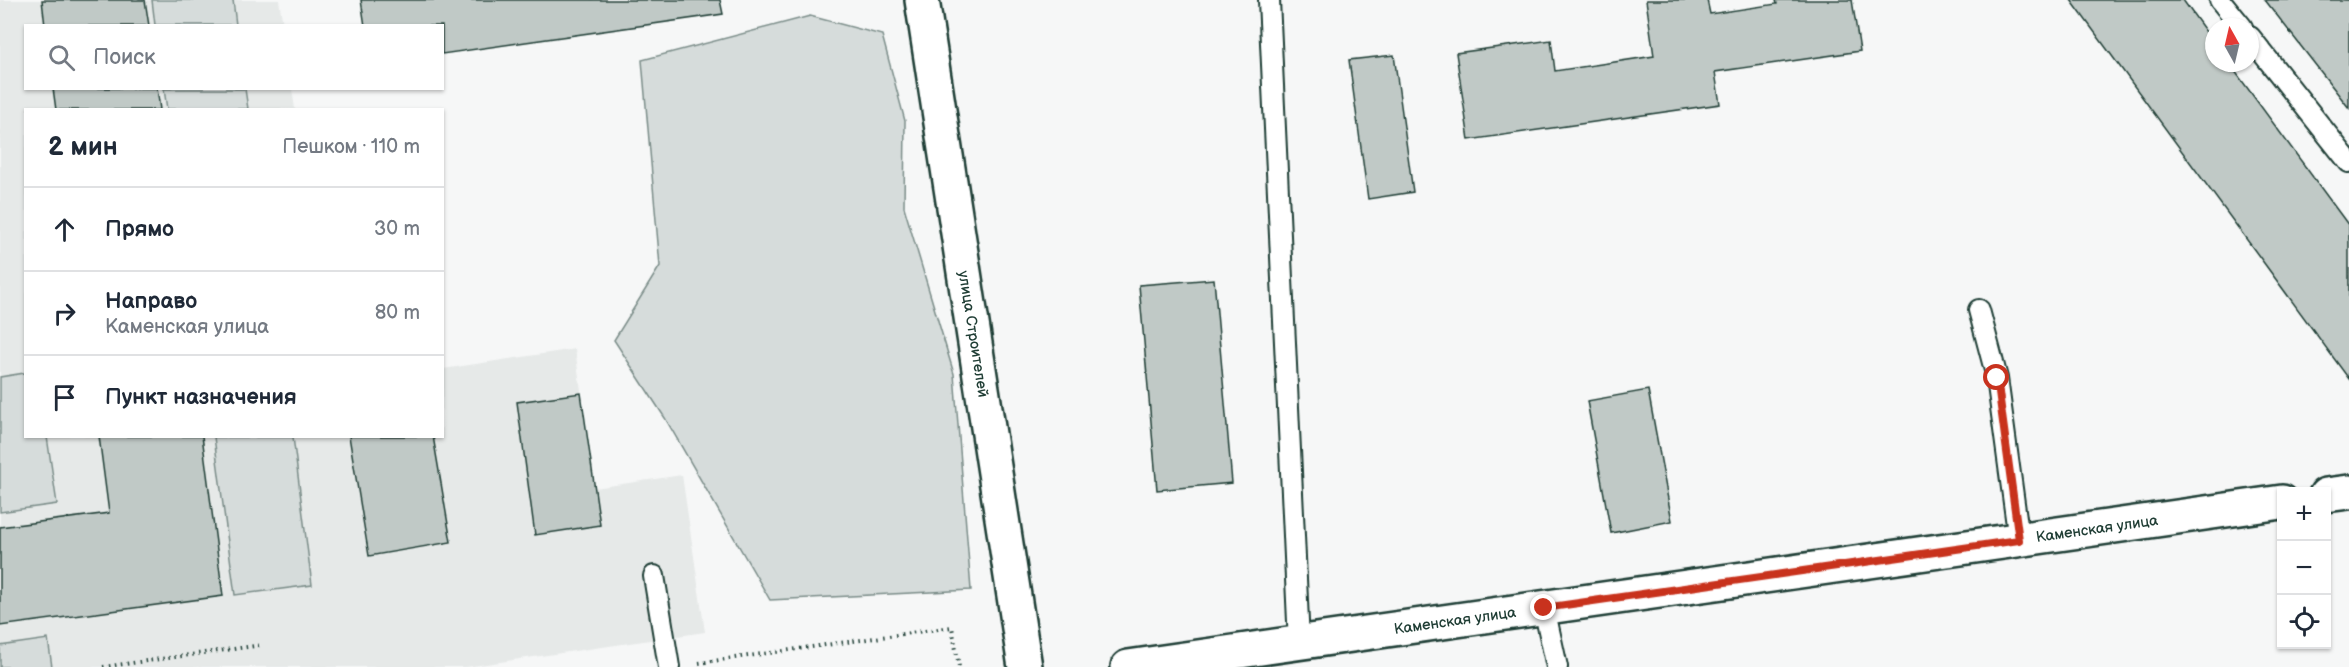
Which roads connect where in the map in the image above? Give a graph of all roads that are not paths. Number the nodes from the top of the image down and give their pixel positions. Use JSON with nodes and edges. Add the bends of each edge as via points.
{"nodes":[{"id":1,"x":922,"y":0,"type":"edge"},
{"id":2,"x":1269,"y":0,"type":"edge"},
{"id":3,"x":2220,"y":0,"type":"edge"},
{"id":4,"x":2235,"y":18,"type":"edge"},
{"id":5,"x":2259,"y":49,"type":"edge"},
{"id":6,"x":2349,"y":162,"type":"edge"},
{"id":7,"x":1979,"y":310,"type":"dead end"},
{"id":8,"x":2349,"y":492,"type":"edge"},
{"id":9,"x":2331,"y":494,"type":"edge"},
{"id":10,"x":2277,"y":503,"type":"edge"},
{"id":11,"x":2019,"y":540,"type":"junction"},
{"id":12,"x":654,"y":576,"type":"dead end"},
{"id":13,"x":1544,"y":608,"type":"junction"},
{"id":14,"x":1299,"y":643,"type":"junction"},
{"id":15,"x":669,"y":667,"type":"edge"},
{"id":16,"x":1025,"y":667,"type":"edge"},
{"id":17,"x":1128,"y":667,"type":"edge"},
{"id":18,"x":1557,"y":667,"type":"edge"}],
"edges":[{"from":1,"to":16,"type":"street","name":"улица Строителей"},
{"from":2,"to":14,"type":"lane"},
{"from":3,"to":4,"type":"lane"},
{"from":5,"to":6,"type":"lane"},
{"from":7,"to":11,"type":"lane","via":[[1997,378]]},
{"from":8,"to":9,"type":"street"},
{"from":10,"to":11,"type":"street","name":"Каменская улица"},
{"from":11,"to":13,"type":"street","name":"Каменская улица"},
{"from":12,"to":15,"type":"lane"},
{"from":13,"to":14,"type":"street","name":"Каменская улица"},
{"from":13,"to":18,"type":"lane"},
{"from":14,"to":17,"type":"street","name":"Каменская улица"}]}
